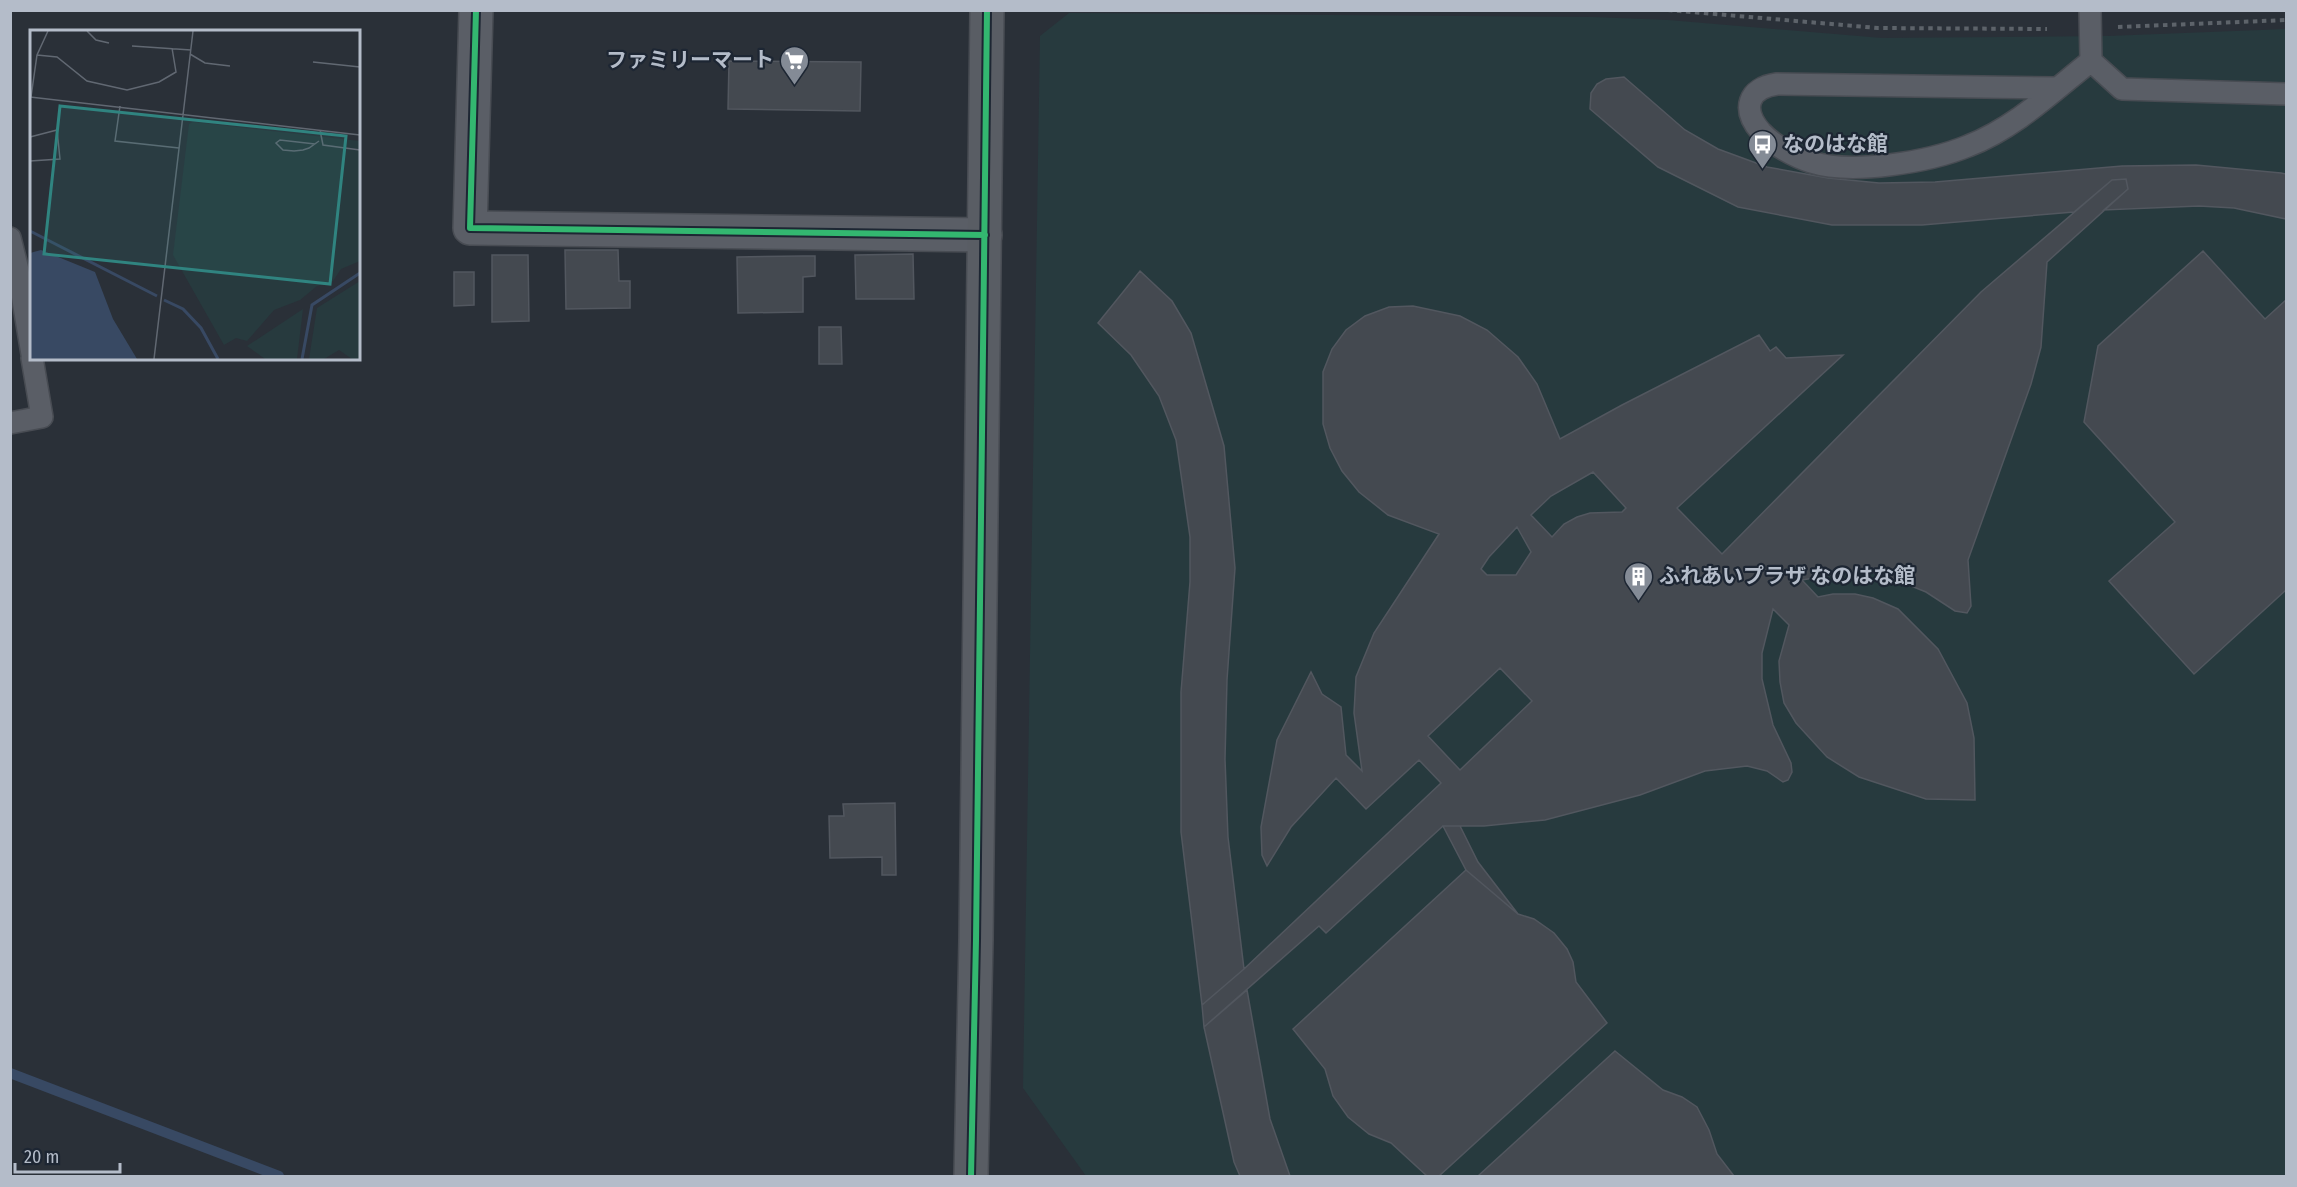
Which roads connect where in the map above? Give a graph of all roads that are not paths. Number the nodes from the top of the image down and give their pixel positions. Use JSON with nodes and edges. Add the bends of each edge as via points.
{"nodes":[{"id":1,"x":476,"y":10,"type":"edge"},
{"id":2,"x":987,"y":10,"type":"edge"},
{"id":3,"x":2090,"y":10,"type":"edge"},
{"id":4,"x":2091,"y":61,"type":"junction"},
{"id":5,"x":2057,"y":88,"type":"junction"},
{"id":6,"x":2286,"y":94,"type":"edge"},
{"id":7,"x":985,"y":235,"type":"junction"},
{"id":8,"x":10,"y":238,"type":"edge"},
{"id":9,"x":30,"y":342,"type":"edge"},
{"id":10,"x":32,"y":360,"type":"edge"},
{"id":11,"x":10,"y":423,"type":"edge"},
{"id":12,"x":971,"y":1176,"type":"edge"}],
"edges":[{"from":1,"to":7,"type":"street","via":[[470,228]]},
{"from":2,"to":7,"type":"street"},
{"from":3,"to":4,"type":"lane"},
{"from":4,"to":5,"type":"lane"},
{"from":4,"to":6,"type":"lane","via":[[2122,89]]},
{"from":5,"to":5,"type":"lane","via":[[2014,122],[1970,146],[1932,159],[1896,164],[1851,167],[1812,162],[1783,148],[1761,131],[1750,112],[1750,101],[1756,91],[1777,84]]},
{"from":7,"to":12,"type":"street"},
{"from":8,"to":9,"type":"lane"},
{"from":10,"to":11,"type":"lane","via":[[42,417]]}]}
